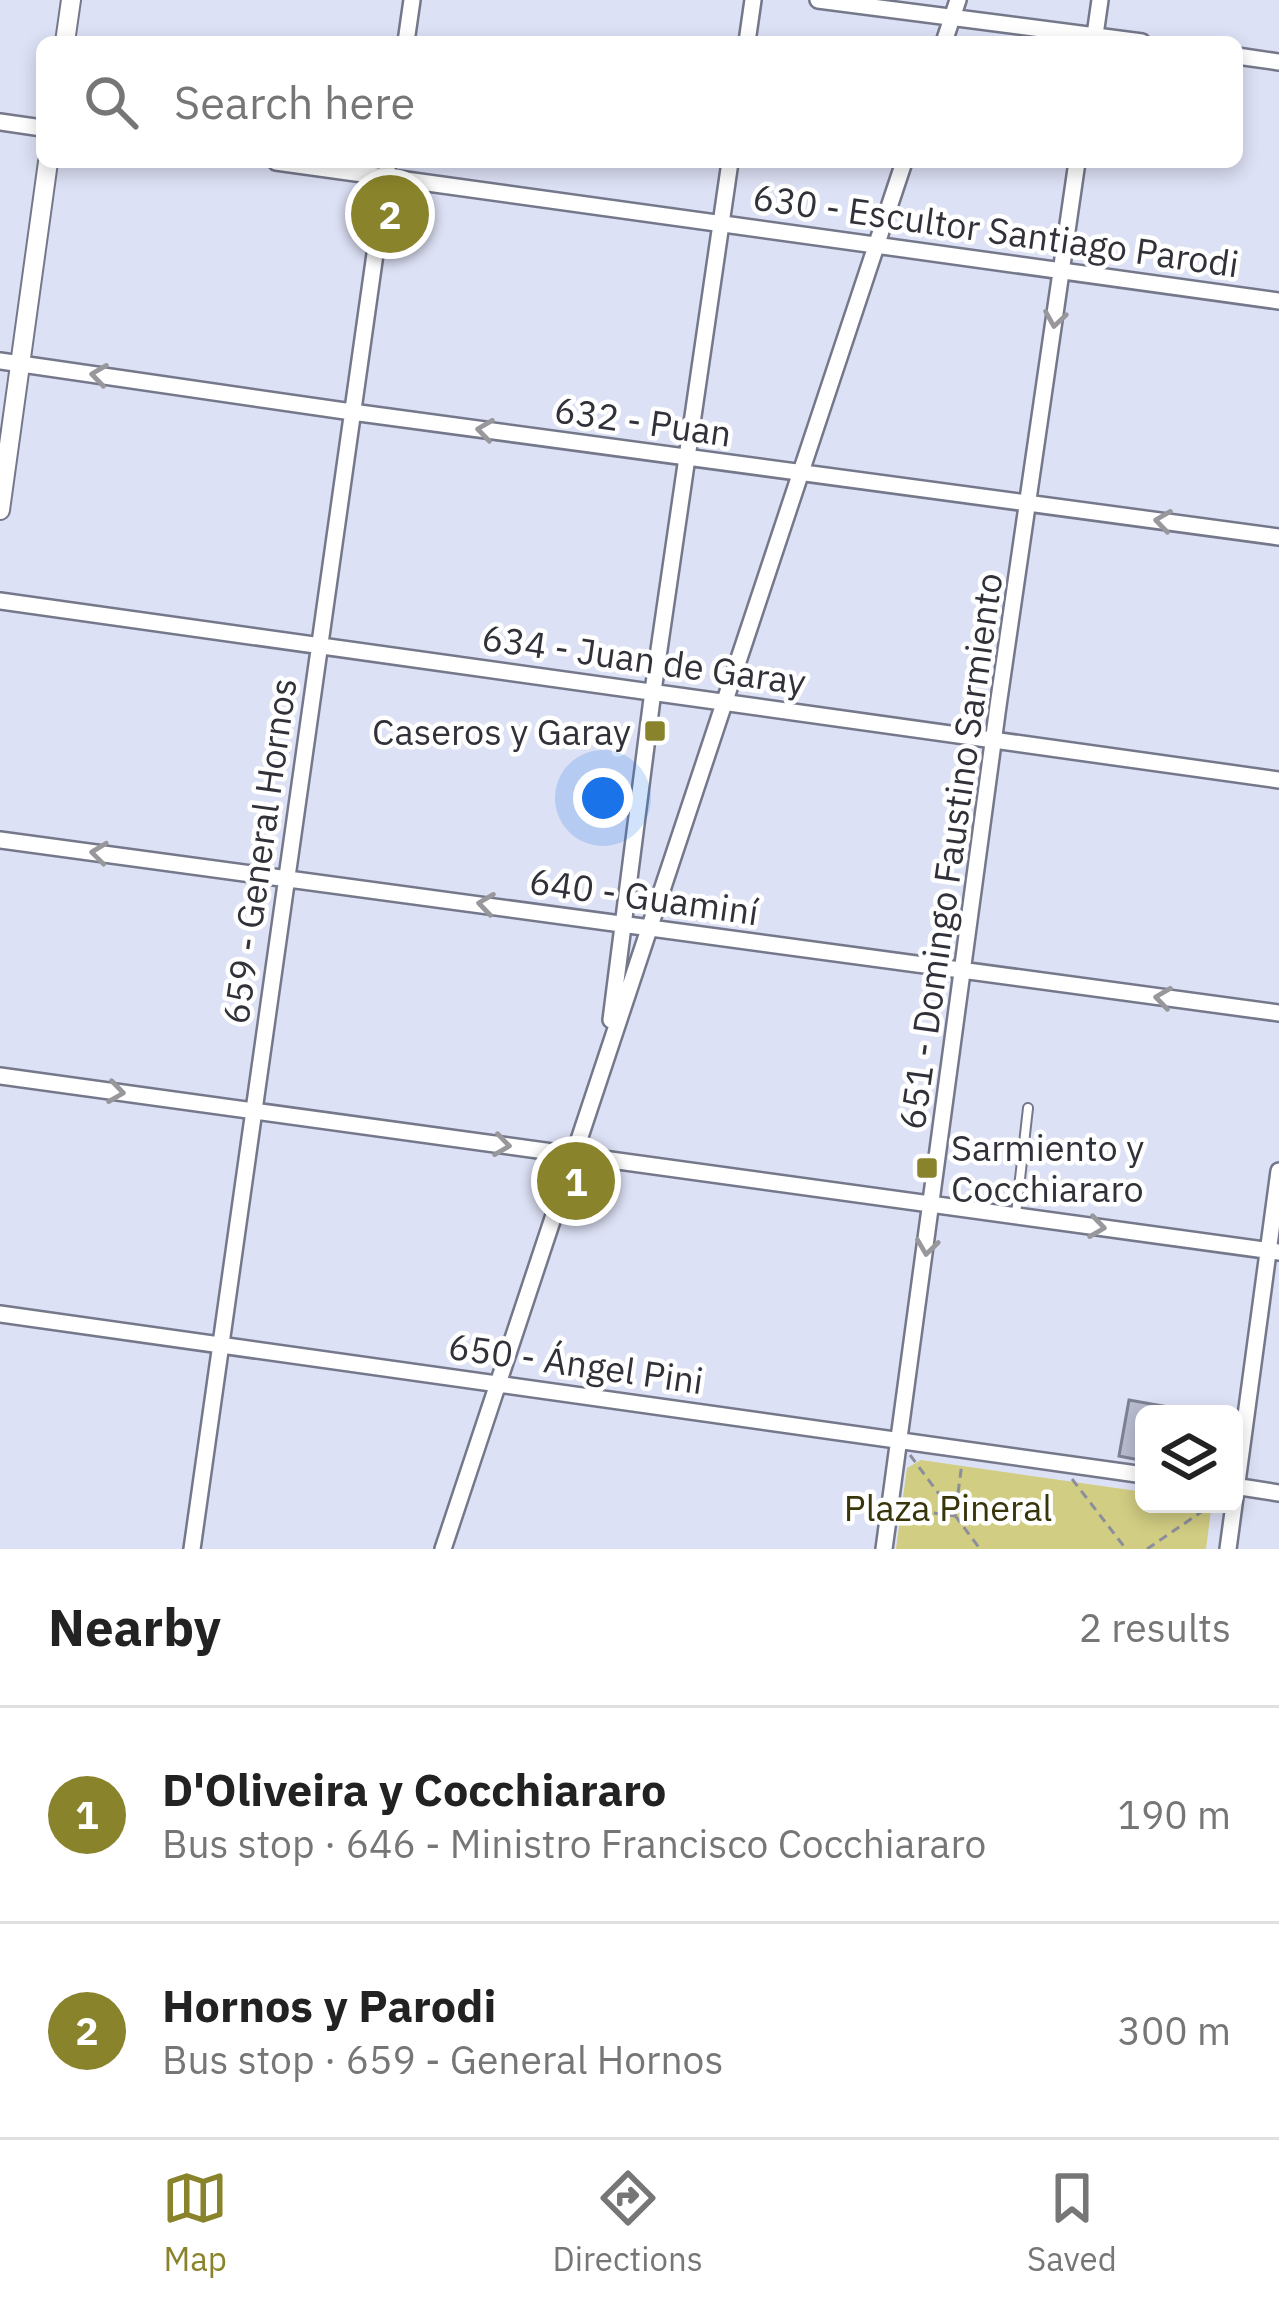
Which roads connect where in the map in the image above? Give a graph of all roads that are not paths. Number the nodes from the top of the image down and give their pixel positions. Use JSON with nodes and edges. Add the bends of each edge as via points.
{"nodes":[{"id":1,"x":71,"y":0,"type":"edge"},
{"id":2,"x":412,"y":0,"type":"edge"},
{"id":3,"x":753,"y":0,"type":"edge"},
{"id":4,"x":818,"y":0,"type":"edge"},
{"id":5,"x":958,"y":0,"type":"edge"},
{"id":6,"x":1100,"y":0,"type":"edge"},
{"id":7,"x":952,"y":18,"type":"junction"},
{"id":8,"x":66,"y":36,"type":"edge"},
{"id":9,"x":407,"y":36,"type":"edge"},
{"id":10,"x":748,"y":36,"type":"edge"},
{"id":11,"x":946,"y":36,"type":"edge"},
{"id":12,"x":1074,"y":36,"type":"edge"},
{"id":13,"x":1094,"y":36,"type":"edge"},
{"id":14,"x":1243,"y":57,"type":"edge"},
{"id":15,"x":1279,"y":62,"type":"edge"},
{"id":16,"x":0,"y":122,"type":"edge"},
{"id":17,"x":36,"y":127,"type":"edge"},
{"id":18,"x":47,"y":168,"type":"edge"},
{"id":19,"x":729,"y":168,"type":"edge"},
{"id":20,"x":902,"y":168,"type":"edge"},
{"id":21,"x":1077,"y":168,"type":"edge"},
{"id":22,"x":386,"y":170,"type":"edge"},
{"id":23,"x":721,"y":221,"type":"junction"},
{"id":24,"x":877,"y":244,"type":"junction"},
{"id":25,"x":1062,"y":269,"type":"junction"},
{"id":26,"x":1279,"y":301,"type":"edge"},
{"id":27,"x":0,"y":361,"type":"edge"},
{"id":28,"x":21,"y":364,"type":"junction"},
{"id":29,"x":352,"y":412,"type":"junction"},
{"id":30,"x":688,"y":458,"type":"junction"},
{"id":31,"x":804,"y":472,"type":"junction"},
{"id":32,"x":1027,"y":502,"type":"junction"},
{"id":33,"x":0,"y":510,"type":"edge"},
{"id":34,"x":1279,"y":537,"type":"edge"},
{"id":35,"x":0,"y":601,"type":"edge"},
{"id":36,"x":319,"y":643,"type":"junction"},
{"id":37,"x":653,"y":691,"type":"junction"},
{"id":38,"x":724,"y":700,"type":"junction"},
{"id":39,"x":994,"y":738,"type":"junction"},
{"id":40,"x":1279,"y":780,"type":"edge"},
{"id":41,"x":0,"y":840,"type":"edge"},
{"id":42,"x":288,"y":877,"type":"junction"},
{"id":43,"x":624,"y":923,"type":"junction"},
{"id":44,"x":650,"y":927,"type":"junction"},
{"id":45,"x":965,"y":970,"type":"junction"},
{"id":46,"x":1279,"y":1013,"type":"edge"},
{"id":47,"x":606,"y":1058,"type":"junction"},
{"id":48,"x":0,"y":1076,"type":"edge"},
{"id":49,"x":1028,"y":1108,"type":"dead end"},
{"id":50,"x":253,"y":1110,"type":"junction"},
{"id":51,"x":575,"y":1155,"type":"junction"},
{"id":52,"x":1279,"y":1171,"type":"edge"},
{"id":53,"x":933,"y":1204,"type":"junction"},
{"id":54,"x":1016,"y":1216,"type":"junction"},
{"id":55,"x":1273,"y":1251,"type":"edge"},
{"id":56,"x":0,"y":1314,"type":"edge"},
{"id":57,"x":220,"y":1346,"type":"junction"},
{"id":58,"x":500,"y":1383,"type":"junction"},
{"id":59,"x":900,"y":1438,"type":"junction"},
{"id":60,"x":1243,"y":1442,"type":"edge"},
{"id":61,"x":1135,"y":1474,"type":"edge"},
{"id":62,"x":1243,"y":1488,"type":"edge"},
{"id":63,"x":1279,"y":1493,"type":"edge"},
{"id":64,"x":1233,"y":1513,"type":"edge"},
{"id":65,"x":192,"y":1549,"type":"edge"},
{"id":66,"x":443,"y":1549,"type":"edge"},
{"id":67,"x":884,"y":1549,"type":"edge"},
{"id":68,"x":1228,"y":1549,"type":"edge"}],
"edges":[{"from":1,"to":8,"type":"street"},
{"from":2,"to":9,"type":"street"},
{"from":3,"to":10,"type":"street"},
{"from":4,"to":7,"type":"street"},
{"from":5,"to":7,"type":"street"},
{"from":6,"to":13,"type":"street"},
{"from":7,"to":11,"type":"street"},
{"from":7,"to":12,"type":"street"},
{"from":14,"to":15,"type":"street"},
{"from":16,"to":17,"type":"street"},
{"from":18,"to":28,"type":"street"},
{"from":19,"to":23,"type":"street"},
{"from":20,"to":24,"type":"street"},
{"from":21,"to":25,"type":"street","name":"651 - Domingo Faustino Sarmiento"},
{"from":22,"to":23,"type":"street","name":"630 - Escultor Santiago Parodi"},
{"from":22,"to":29,"type":"street","name":"659 - General Hornos"},
{"from":23,"to":24,"type":"street","name":"630 - Escultor Santiago Parodi"},
{"from":23,"to":30,"type":"street"},
{"from":24,"to":25,"type":"street","name":"630 - Escultor Santiago Parodi"},
{"from":24,"to":31,"type":"street"},
{"from":25,"to":26,"type":"street","name":"630 - Escultor Santiago Parodi"},
{"from":25,"to":32,"type":"street","name":"651 - Domingo Faustino Sarmiento","one_way":true},
{"from":27,"to":28,"type":"street","name":"632 - Puan"},
{"from":29,"to":28,"type":"street","name":"632 - Puan","one_way":true},
{"from":28,"to":33,"type":"street"},
{"from":30,"to":29,"type":"street","name":"632 - Puan","one_way":true},
{"from":29,"to":36,"type":"street","name":"659 - General Hornos"},
{"from":30,"to":31,"type":"street","name":"632 - Puan"},
{"from":30,"to":37,"type":"street"},
{"from":31,"to":32,"type":"street","name":"632 - Puan"},
{"from":31,"to":38,"type":"street"},
{"from":34,"to":32,"type":"street","name":"632 - Puan","one_way":true},
{"from":32,"to":39,"type":"street","name":"651 - Domingo Faustino Sarmiento"},
{"from":35,"to":36,"type":"street","name":"634 - Juan de Garay"},
{"from":36,"to":37,"type":"street","name":"634 - Juan de Garay"},
{"from":36,"to":42,"type":"street","name":"659 - General Hornos"},
{"from":37,"to":38,"type":"street","name":"634 - Juan de Garay"},
{"from":37,"to":43,"type":"street"},
{"from":38,"to":39,"type":"street","name":"634 - Juan de Garay"},
{"from":38,"to":44,"type":"street"},
{"from":39,"to":40,"type":"street","name":"634 - Juan de Garay"},
{"from":39,"to":45,"type":"street","name":"651 - Domingo Faustino Sarmiento"},
{"from":42,"to":41,"type":"street","name":"640 - Guaminí","one_way":true},
{"from":43,"to":42,"type":"street","name":"640 - Guaminí","one_way":true},
{"from":42,"to":50,"type":"street","name":"659 - General Hornos"},
{"from":43,"to":44,"type":"street","name":"640 - Guaminí"},
{"from":43,"to":47,"type":"street"},
{"from":44,"to":45,"type":"street","name":"640 - Guaminí"},
{"from":44,"to":47,"type":"street"},
{"from":46,"to":45,"type":"street","name":"640 - Guaminí","one_way":true},
{"from":45,"to":53,"type":"street","name":"651 - Domingo Faustino Sarmiento"},
{"from":47,"to":51,"type":"street"},
{"from":48,"to":50,"type":"street","one_way":true},
{"from":49,"to":54,"type":"lane"},
{"from":50,"to":51,"type":"street","one_way":true},
{"from":50,"to":57,"type":"street","name":"659 - General Hornos"},
{"from":51,"to":53,"type":"street"},
{"from":51,"to":58,"type":"street"},
{"from":52,"to":55,"type":"street"},
{"from":53,"to":54,"type":"street"},
{"from":53,"to":59,"type":"street","name":"651 - Domingo Faustino Sarmiento","one_way":true},
{"from":54,"to":55,"type":"street","one_way":true},
{"from":55,"to":60,"type":"street"},
{"from":56,"to":57,"type":"street","name":"650 - Ángel Pini"},
{"from":57,"to":58,"type":"street","name":"650 - Ángel Pini"},
{"from":57,"to":65,"type":"street","name":"659 - General Hornos"},
{"from":58,"to":59,"type":"street","name":"650 - Ángel Pini"},
{"from":58,"to":66,"type":"street"},
{"from":59,"to":61,"type":"street","name":"650 - Ángel Pini"},
{"from":59,"to":67,"type":"street","name":"651 - Domingo Faustino Sarmiento"},
{"from":62,"to":63,"type":"street"},
{"from":64,"to":68,"type":"street"}]}
